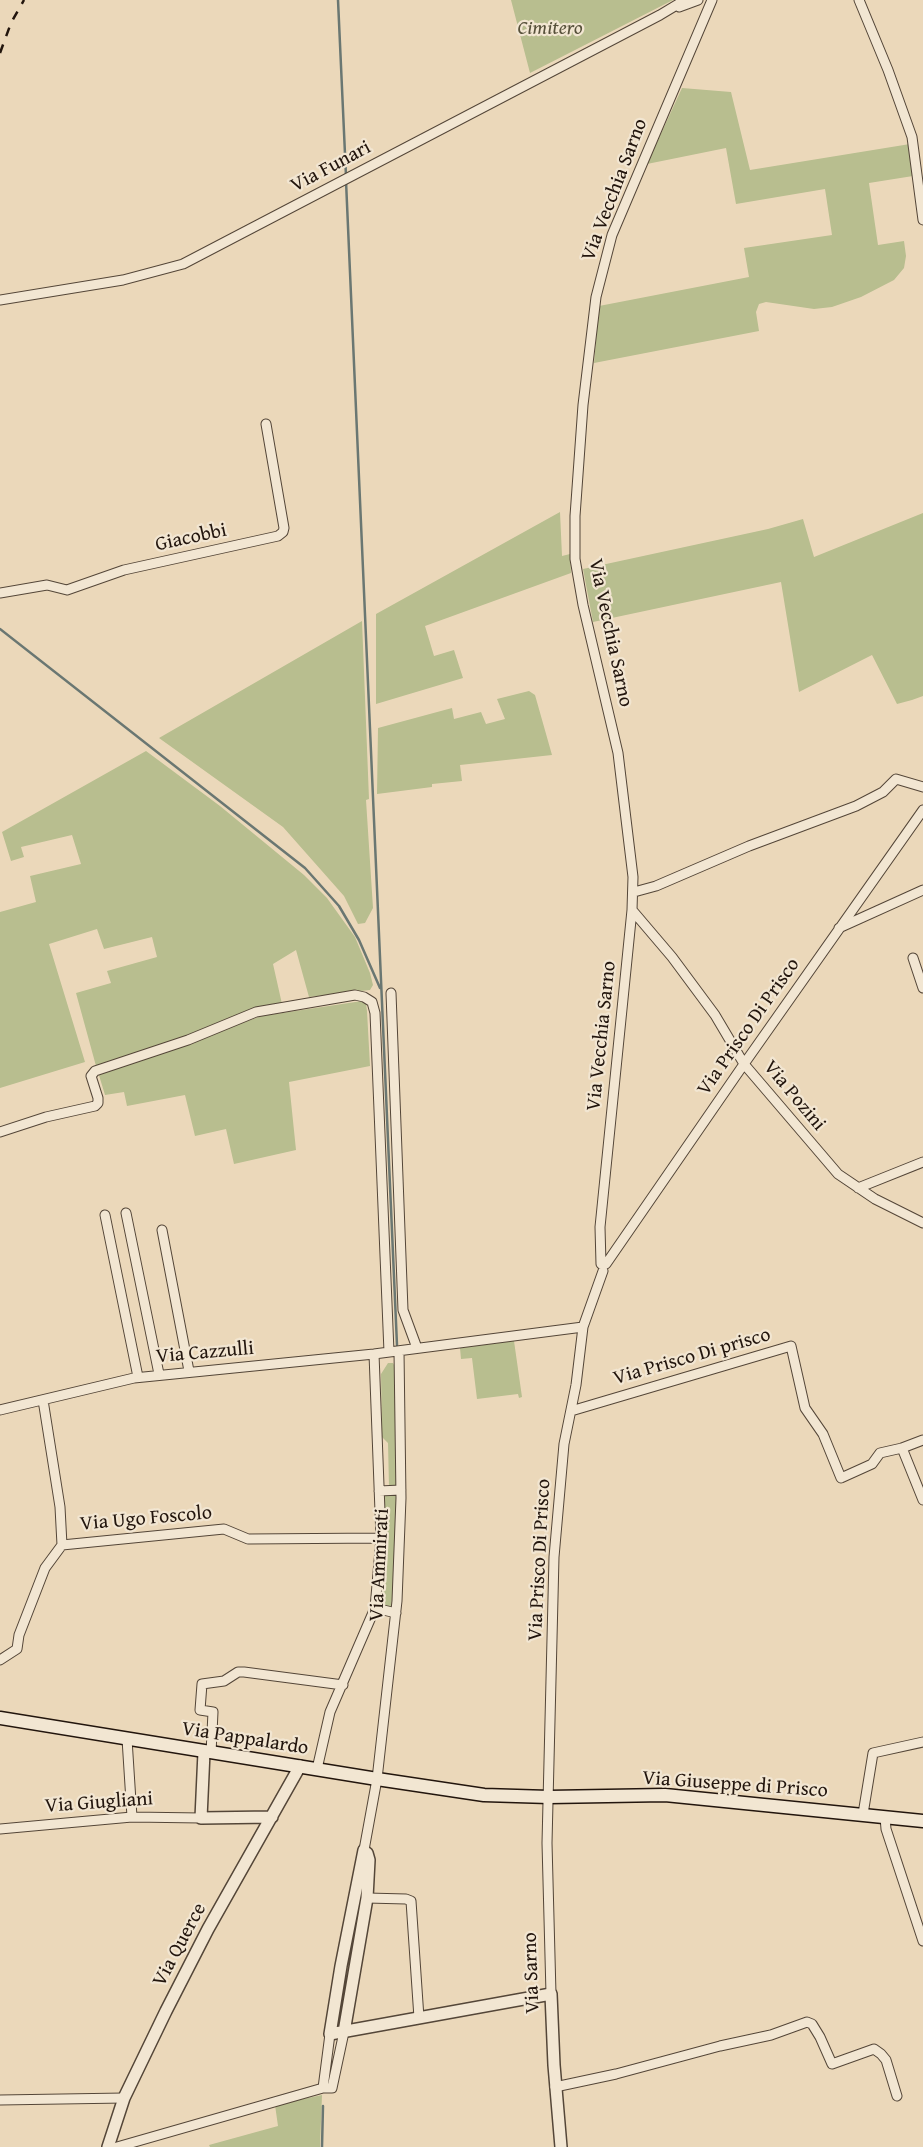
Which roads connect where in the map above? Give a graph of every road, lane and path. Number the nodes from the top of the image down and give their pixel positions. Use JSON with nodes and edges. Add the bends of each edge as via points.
{"nodes":[{"id":1,"x":685,"y":0,"type":"edge"},
{"id":2,"x":698,"y":0,"type":"edge"},
{"id":3,"x":712,"y":0,"type":"edge"},
{"id":4,"x":859,"y":0,"type":"edge"},
{"id":5,"x":660,"y":15,"type":"junction"},
{"id":6,"x":923,"y":220,"type":"edge"},
{"id":7,"x":0,"y":300,"type":"edge"},
{"id":8,"x":266,"y":424,"type":"dead end"},
{"id":9,"x":0,"y":593,"type":"edge"},
{"id":10,"x":923,"y":787,"type":"edge"},
{"id":11,"x":923,"y":810,"type":"edge"},
{"id":12,"x":923,"y":890,"type":"edge"},
{"id":13,"x":634,"y":892,"type":"junction"},
{"id":14,"x":632,"y":910,"type":"junction"},
{"id":15,"x":839,"y":928,"type":"junction"},
{"id":16,"x":913,"y":958,"type":"dead end"},
{"id":17,"x":923,"y":988,"type":"edge"},
{"id":18,"x":391,"y":992,"type":"dead end"},
{"id":19,"x":744,"y":1064,"type":"junction"},
{"id":20,"x":0,"y":1132,"type":"edge"},
{"id":21,"x":923,"y":1162,"type":"edge"},
{"id":22,"x":858,"y":1188,"type":"junction"},
{"id":23,"x":126,"y":1214,"type":"dead end"},
{"id":24,"x":105,"y":1215,"type":"dead end"},
{"id":25,"x":923,"y":1224,"type":"edge"},
{"id":26,"x":162,"y":1230,"type":"dead end"},
{"id":27,"x":604,"y":1266,"type":"junction"},
{"id":28,"x":583,"y":1327,"type":"junction"},
{"id":29,"x":417,"y":1348,"type":"junction"},
{"id":30,"x":394,"y":1351,"type":"junction"},
{"id":31,"x":374,"y":1354,"type":"junction"},
{"id":32,"x":189,"y":1371,"type":"junction"},
{"id":33,"x":158,"y":1374,"type":"junction"},
{"id":34,"x":138,"y":1377,"type":"junction"},
{"id":35,"x":44,"y":1400,"type":"junction"},
{"id":36,"x":0,"y":1410,"type":"edge"},
{"id":37,"x":571,"y":1411,"type":"junction"},
{"id":38,"x":923,"y":1440,"type":"edge"},
{"id":39,"x":902,"y":1448,"type":"junction"},
{"id":40,"x":401,"y":1490,"type":"junction"},
{"id":41,"x":379,"y":1491,"type":"junction"},
{"id":42,"x":923,"y":1500,"type":"edge"},
{"id":43,"x":381,"y":1538,"type":"junction"},
{"id":44,"x":62,"y":1545,"type":"junction"},
{"id":45,"x":375,"y":1608,"type":"junction"},
{"id":46,"x":396,"y":1613,"type":"junction"},
{"id":47,"x":0,"y":1660,"type":"edge"},
{"id":48,"x":343,"y":1685,"type":"junction"},
{"id":49,"x":0,"y":1718,"type":"edge"},
{"id":50,"x":128,"y":1739,"type":"junction"},
{"id":51,"x":923,"y":1742,"type":"edge"},
{"id":52,"x":207,"y":1752,"type":"junction"},
{"id":53,"x":300,"y":1766,"type":"junction"},
{"id":54,"x":318,"y":1769,"type":"junction"},
{"id":55,"x":377,"y":1779,"type":"junction"},
{"id":56,"x":484,"y":1794,"type":"joint"},
{"id":57,"x":549,"y":1797,"type":"junction"},
{"id":58,"x":863,"y":1814,"type":"junction"},
{"id":59,"x":132,"y":1817,"type":"junction"},
{"id":60,"x":272,"y":1817,"type":"junction"},
{"id":61,"x":885,"y":1817,"type":"junction"},
{"id":62,"x":201,"y":1818,"type":"junction"},
{"id":63,"x":923,"y":1821,"type":"edge"},
{"id":64,"x":0,"y":1829,"type":"edge"},
{"id":65,"x":364,"y":1850,"type":"junction"},
{"id":66,"x":367,"y":1898,"type":"junction"},
{"id":67,"x":923,"y":1940,"type":"edge"},
{"id":68,"x":551,"y":1994,"type":"junction"},
{"id":69,"x":419,"y":2018,"type":"junction"},
{"id":70,"x":344,"y":2032,"type":"junction"},
{"id":71,"x":330,"y":2034,"type":"junction"},
{"id":72,"x":555,"y":2087,"type":"junction"},
{"id":73,"x":323,"y":2088,"type":"junction"},
{"id":74,"x":897,"y":2096,"type":"dead end"},
{"id":75,"x":124,"y":2098,"type":"junction"},
{"id":76,"x":0,"y":2100,"type":"edge"},
{"id":77,"x":108,"y":2147,"type":"edge"},
{"id":78,"x":117,"y":2147,"type":"edge"},
{"id":79,"x":561,"y":2147,"type":"edge"}],
"edges":[{"from":1,"to":5,"type":"street","name":"Via Funari"},
{"from":2,"to":5,"type":"street","name":"Via Funari"},
{"from":3,"to":13,"type":"street","name":"Via Vecchia Sarno","via":[[612,235],[590,338],[577,480],[575,559],[618,753]]},
{"from":4,"to":6,"type":"street","via":[[912,137]]},
{"from":5,"to":7,"type":"street","name":"Via Funari","via":[[183,264],[124,280]]},
{"from":8,"to":9,"type":"street","name":"Giacobbi","via":[[284,528],[278,536],[124,570],[67,590],[46,585]]},
{"from":10,"to":13,"type":"street","via":[[896,779],[883,792],[856,806]]},
{"from":11,"to":15,"type":"street","name":"Via Prisco Di Prisco"},
{"from":12,"to":15,"type":"street"},
{"from":13,"to":14,"type":"street","name":"Via Vecchia Sarno"},
{"from":14,"to":19,"type":"street","name":"Via Pozini","via":[[715,1015]]},
{"from":14,"to":27,"type":"street","name":"Via Vecchia Sarno","via":[[600,1227]]},
{"from":15,"to":19,"type":"street","name":"Via Prisco Di Prisco"},
{"from":16,"to":17,"type":"street"},
{"from":18,"to":29,"type":"street","via":[[403,1310]]},
{"from":19,"to":22,"type":"street","name":"Via Pozini","via":[[792,1118],[810,1144],[838,1174]]},
{"from":19,"to":27,"type":"street","name":"Via Prisco Di Prisco"},
{"from":20,"to":30,"type":"street","name":"Via Ammirati","via":[[94,1106],[98,1103],[92,1076],[95,1071],[188,1040],[256,1012],[356,995],[364,997],[372,1002],[375,1022]]},
{"from":21,"to":22,"type":"street"},
{"from":22,"to":25,"type":"street","name":"Via Pozini"},
{"from":23,"to":33,"type":"street"},
{"from":24,"to":34,"type":"street"},
{"from":26,"to":32,"type":"street"},
{"from":27,"to":28,"type":"street","name":"Via Prisco Di Prisco"},
{"from":28,"to":29,"type":"street","name":"Via Cazzulli"},
{"from":28,"to":37,"type":"street","name":"Via Prisco Di Prisco"},
{"from":29,"to":30,"type":"street","name":"Via Cazzulli"},
{"from":30,"to":31,"type":"street","name":"Via Cazzulli"},
{"from":30,"to":40,"type":"street","name":"Via Ammirati"},
{"from":31,"to":32,"type":"street","name":"Via Cazzulli"},
{"from":31,"to":41,"type":"street","name":"Via Ammirati"},
{"from":32,"to":33,"type":"street","name":"Via Cazzulli"},
{"from":33,"to":34,"type":"street","name":"Via Cazzulli"},
{"from":34,"to":35,"type":"street","name":"Via Cazzulli"},
{"from":35,"to":36,"type":"street","name":"Via Cazzulli"},
{"from":35,"to":44,"type":"street","via":[[60,1506]]},
{"from":37,"to":39,"type":"street","name":"Via Prisco Di prisco","via":[[791,1346],[805,1408],[823,1434],[841,1478],[872,1464],[880,1453]]},
{"from":37,"to":57,"type":"street","name":"Via Prisco Di Prisco","via":[[564,1444],[554,1557]]},
{"from":38,"to":39,"type":"street"},
{"from":39,"to":42,"type":"street"},
{"from":40,"to":41,"type":"street"},
{"from":40,"to":46,"type":"street","name":"Via Ammirati"},
{"from":41,"to":43,"type":"street","name":"Via Ammirati"},
{"from":43,"to":44,"type":"street","name":"Via Ugo Foscolo","via":[[248,1539],[224,1529]]},
{"from":43,"to":45,"type":"street","name":"Via Ammirati"},
{"from":44,"to":47,"type":"street","via":[[45,1568],[19,1635],[17,1649]]},
{"from":45,"to":46,"type":"street"},
{"from":45,"to":48,"type":"street","name":"Via Ammirati"},
{"from":46,"to":55,"type":"street","name":"Via Ammirati"},
{"from":48,"to":52,"type":"street","via":[[244,1672],[224,1681],[202,1684],[200,1710],[214,1712]]},
{"from":48,"to":54,"type":"street","name":"Via Ammirati","via":[[330,1712]]},
{"from":49,"to":50,"type":"main road","name":"Via Pappalardo"},
{"from":50,"to":52,"type":"main road","name":"Via Pappalardo"},
{"from":50,"to":59,"type":"street"},
{"from":51,"to":58,"type":"street","via":[[873,1753]]},
{"from":52,"to":53,"type":"main road","name":"Via Pappalardo"},
{"from":52,"to":62,"type":"street"},
{"from":53,"to":54,"type":"main road","name":"Via Pappalardo"},
{"from":53,"to":60,"type":"street","name":"Via Querce"},
{"from":54,"to":55,"type":"main road","name":"Via Pappalardo"},
{"from":55,"to":56,"type":"main road","name":"Via Pappalardo"},
{"from":55,"to":65,"type":"street","name":"Via Ammirati"},
{"from":56,"to":57,"type":"main road","name":"Via Giuseppe di Prisco"},
{"from":57,"to":58,"type":"main road","name":"Via Giuseppe di Prisco","via":[[665,1795]]},
{"from":57,"to":68,"type":"street","name":"Via Sarno"},
{"from":58,"to":61,"type":"main road","name":"Via Giuseppe di Prisco"},
{"from":59,"to":62,"type":"street","name":"Via Giugliani"},
{"from":59,"to":64,"type":"street","name":"Via Giugliani"},
{"from":60,"to":62,"type":"street","name":"Via Giugliani"},
{"from":60,"to":75,"type":"street","name":"Via Querce","via":[[208,1930]]},
{"from":61,"to":63,"type":"main road","name":"Via Giuseppe di Prisco"},
{"from":61,"to":67,"type":"street","via":[[886,1829]]},
{"from":65,"to":66,"type":"street","via":[[369,1860]]},
{"from":65,"to":71,"type":"street"},
{"from":66,"to":69,"type":"street","via":[[410,1901]]},
{"from":66,"to":70,"type":"street"},
{"from":68,"to":69,"type":"street"},
{"from":68,"to":72,"type":"street","name":"Via Sarno"},
{"from":69,"to":70,"type":"street"},
{"from":70,"to":71,"type":"street"},
{"from":70,"to":73,"type":"street","via":[[335,2084],[332,2088]]},
{"from":71,"to":73,"type":"street"},
{"from":72,"to":74,"type":"street","via":[[770,2035],[807,2022],[820,2037],[832,2064],[874,2050],[881,2054],[886,2060]]},
{"from":72,"to":79,"type":"street","name":"Via Sarno"},
{"from":73,"to":78,"type":"street"},
{"from":75,"to":76,"type":"street"},
{"from":75,"to":77,"type":"street","name":"Via Querce"}]}
